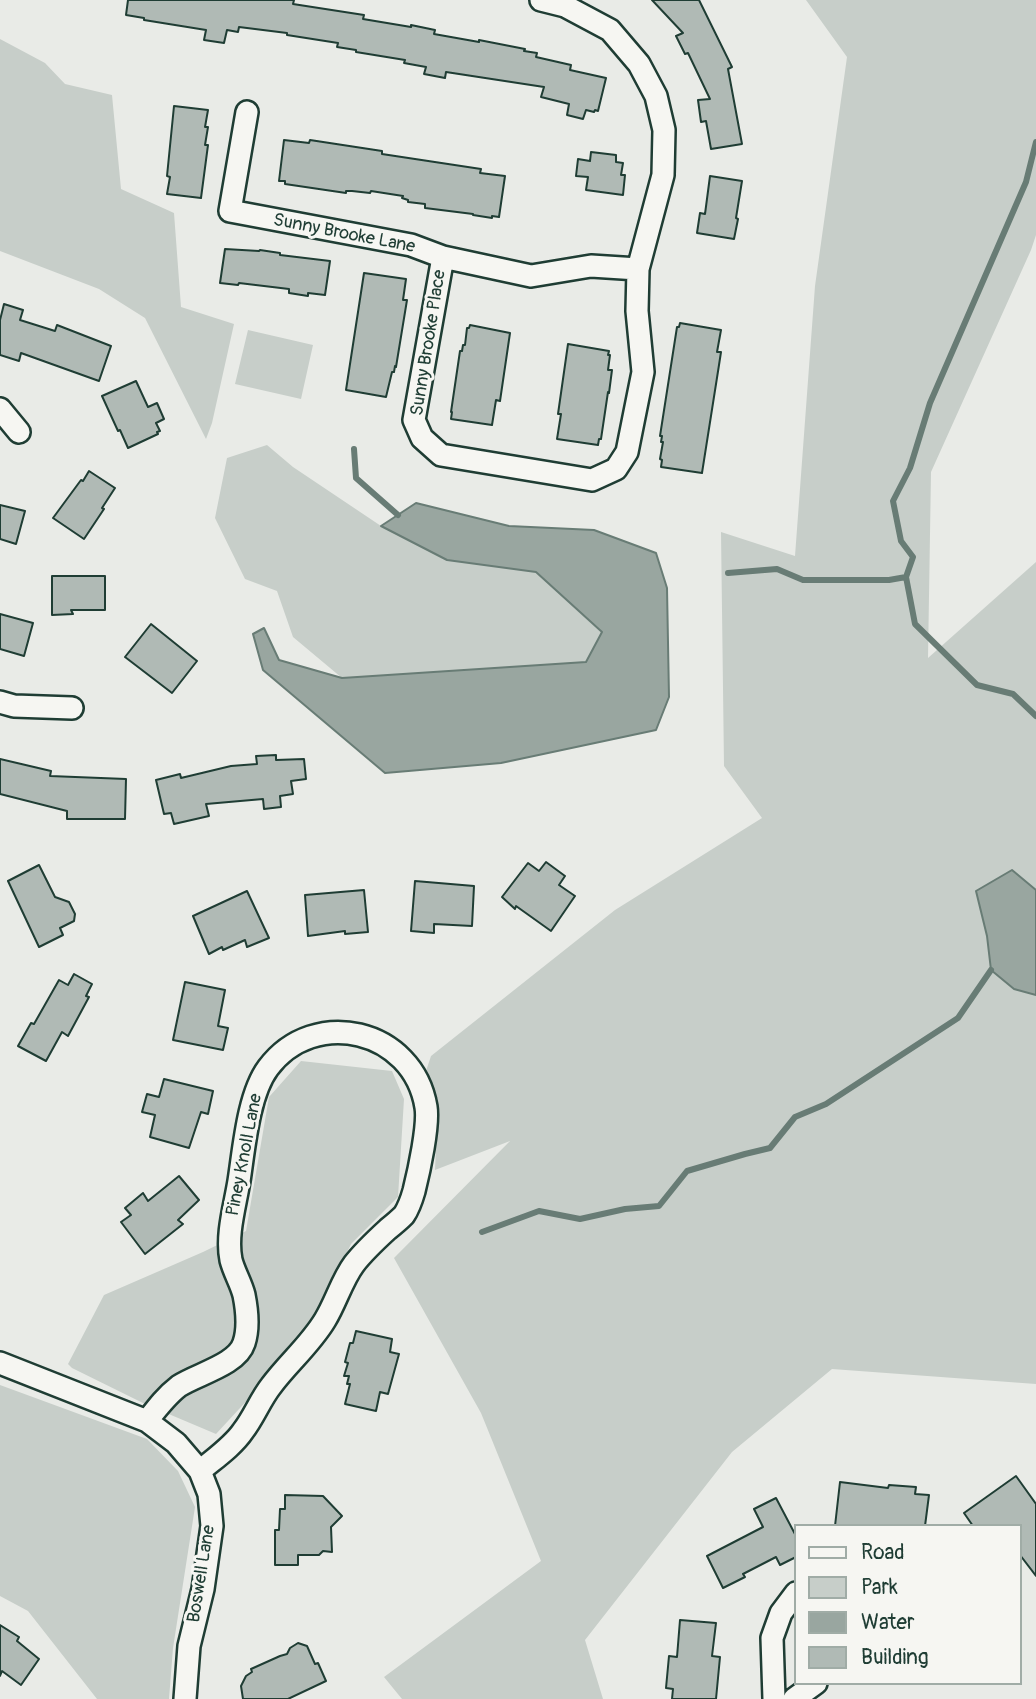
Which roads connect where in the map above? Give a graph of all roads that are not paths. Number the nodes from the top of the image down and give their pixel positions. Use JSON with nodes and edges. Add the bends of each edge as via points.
{"nodes":[{"id":1,"x":541,"y":0,"type":"edge"},
{"id":2,"x":247,"y":112,"type":"dead end"},
{"id":3,"x":443,"y":257,"type":"junction"},
{"id":4,"x":638,"y":269,"type":"junction"},
{"id":5,"x":0,"y":409,"type":"edge"},
{"id":6,"x":19,"y":432,"type":"dead end"},
{"id":7,"x":0,"y":702,"type":"edge"},
{"id":8,"x":72,"y":708,"type":"dead end"},
{"id":9,"x":0,"y":1363,"type":"edge"},
{"id":10,"x":147,"y":1422,"type":"junction"},
{"id":11,"x":200,"y":1471,"type":"junction"},
{"id":12,"x":794,"y":1596,"type":"edge"},
{"id":13,"x":813,"y":1685,"type":"edge"},
{"id":14,"x":185,"y":1699,"type":"edge"},
{"id":15,"x":774,"y":1699,"type":"edge"},
{"id":16,"x":794,"y":1699,"type":"edge"}],
"edges":[{"from":1,"to":4,"type":"street","name":"Sunny Brooke Place","via":[[565,6],[610,30],[639,64],[656,96],[664,130],[663,175]]},
{"from":2,"to":3,"type":"street","name":"Sunny Brooke Lane","via":[[230,211],[411,245]]},
{"from":3,"to":4,"type":"street","name":"Sunny Brooke Lane","via":[[531,276],[591,265]]},
{"from":3,"to":4,"type":"street","name":"Sunny Brooke Place","via":[[415,419],[422,438],[441,455],[592,480],[616,469],[627,452],[643,372]]},
{"from":5,"to":6,"type":"street"},
{"from":7,"to":8,"type":"street"},
{"from":9,"to":10,"type":"street","name":"Boswell Lane"},
{"from":10,"to":11,"type":"street","name":"Boswell Lane","via":[[176,1443]]},
{"from":10,"to":11,"type":"street","name":"Piney Knoll Lane","via":[[167,1395],[238,1354],[244,1344],[246,1313],[231,1259],[230,1235],[247,1126],[267,1069],[284,1051],[322,1033],[364,1035],[387,1046],[406,1062],[426,1108],[424,1144],[405,1214],[353,1265],[325,1320],[271,1385],[242,1433]]},
{"from":11,"to":14,"type":"street","name":"Boswell Lane","via":[[209,1493],[212,1526],[189,1646]]},
{"from":12,"to":15,"type":"street","via":[[781,1613],[772,1638]]},
{"from":13,"to":16,"type":"street"}]}
